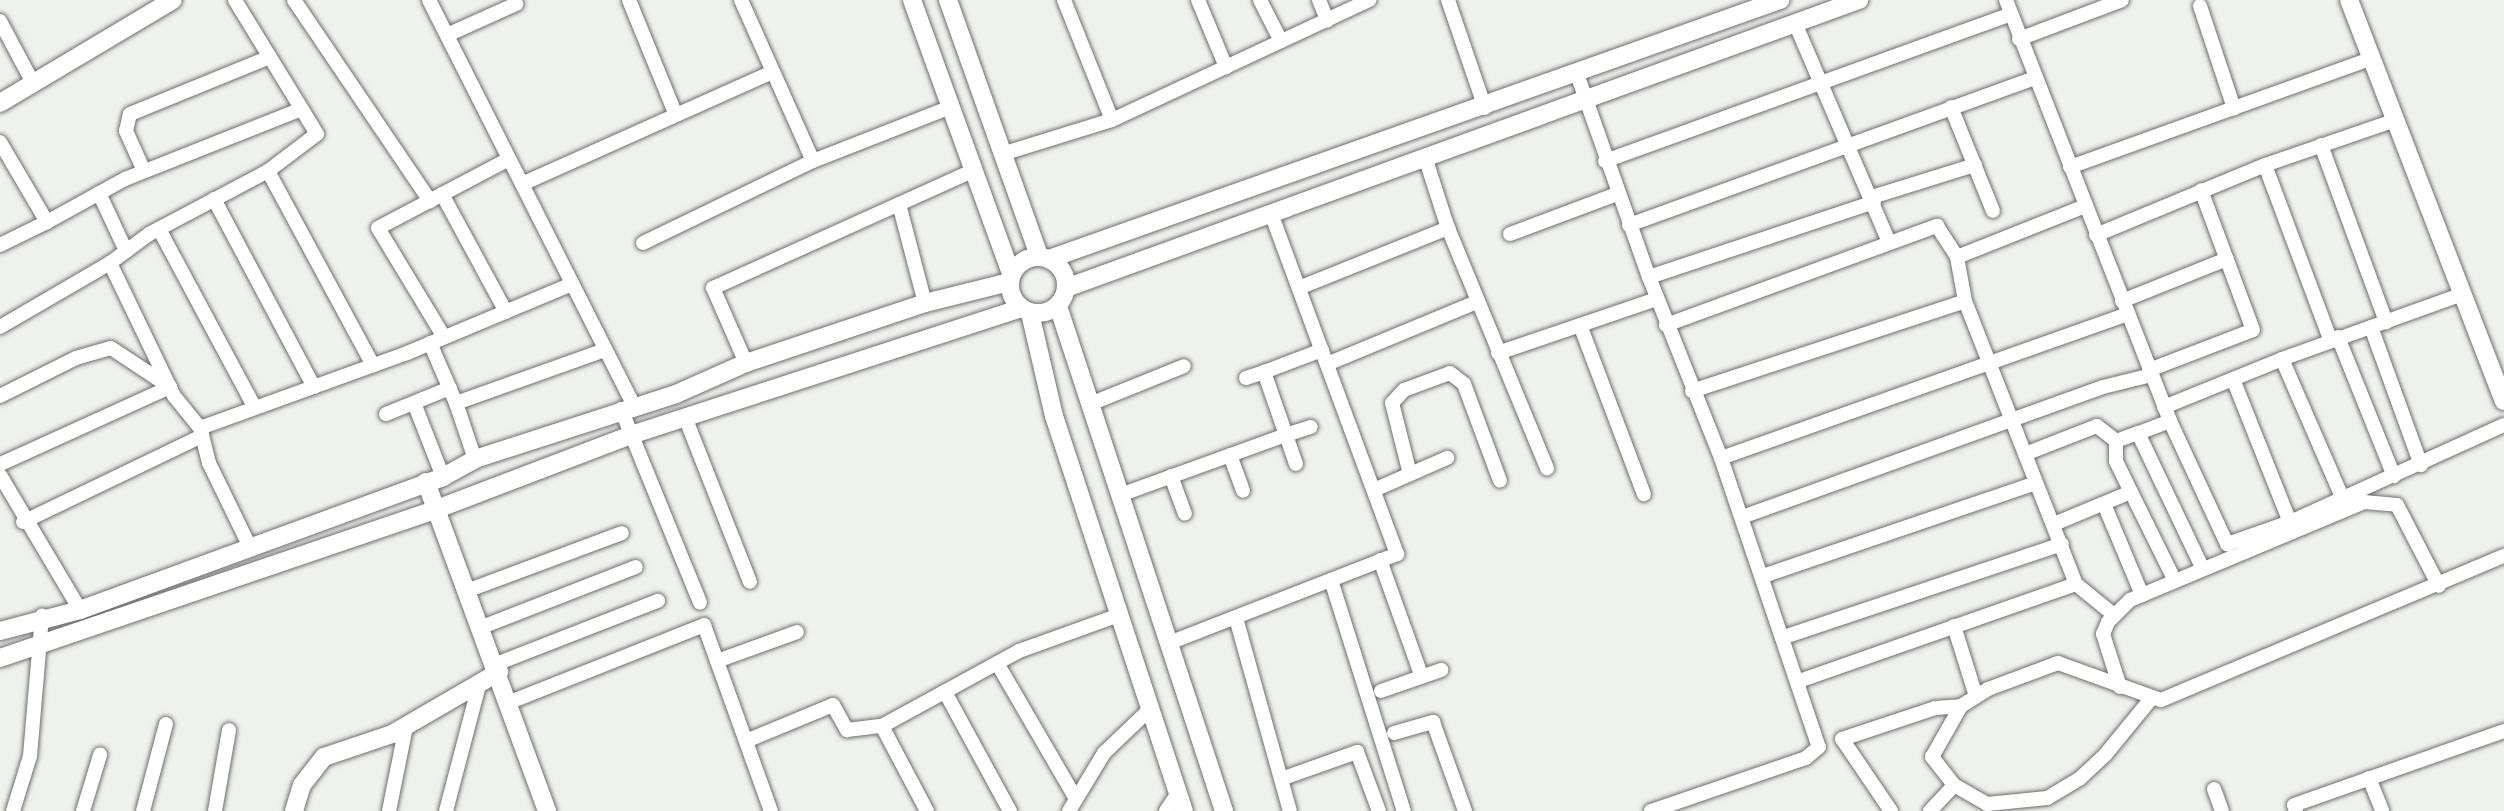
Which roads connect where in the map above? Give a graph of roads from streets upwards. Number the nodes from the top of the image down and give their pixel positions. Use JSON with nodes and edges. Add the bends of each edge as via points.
{"nodes":[{"id":1,"x":173,"y":0,"type":"edge"},
{"id":2,"x":235,"y":0,"type":"edge"},
{"id":3,"x":294,"y":0,"type":"edge"},
{"id":4,"x":429,"y":0,"type":"edge"},
{"id":5,"x":514,"y":0,"type":"edge"},
{"id":6,"x":629,"y":0,"type":"edge"},
{"id":7,"x":741,"y":0,"type":"edge"},
{"id":8,"x":912,"y":0,"type":"edge"},
{"id":9,"x":948,"y":0,"type":"edge"},
{"id":10,"x":1064,"y":0,"type":"edge"},
{"id":11,"x":1198,"y":0,"type":"edge"},
{"id":12,"x":1260,"y":0,"type":"edge"},
{"id":13,"x":1319,"y":0,"type":"edge"},
{"id":14,"x":1369,"y":0,"type":"edge"},
{"id":15,"x":1448,"y":0,"type":"edge"},
{"id":16,"x":1780,"y":0,"type":"edge"},
{"id":17,"x":1859,"y":0,"type":"edge"},
{"id":18,"x":2122,"y":0,"type":"edge"},
{"id":19,"x":2349,"y":0,"type":"edge"},
{"id":20,"x":1751,"y":4,"type":"edge"},
{"id":21,"x":151,"y":6,"type":"edge"},
{"id":22,"x":2200,"y":6,"type":"dead end"},
{"id":23,"x":2008,"y":7,"type":"edge"},
{"id":24,"x":1327,"y":20,"type":"junction"},
{"id":25,"x":0,"y":21,"type":"edge"},
{"id":26,"x":1795,"y":23,"type":"junction"},
{"id":27,"x":447,"y":35,"type":"junction"},
{"id":28,"x":2019,"y":39,"type":"junction"},
{"id":29,"x":1281,"y":41,"type":"junction"},
{"id":30,"x":270,"y":57,"type":"junction"},
{"id":31,"x":2372,"y":58,"type":"junction"},
{"id":32,"x":1226,"y":67,"type":"junction"},
{"id":33,"x":772,"y":72,"type":"junction"},
{"id":34,"x":1577,"y":74,"type":"junction"},
{"id":35,"x":2035,"y":78,"type":"junction"},
{"id":36,"x":33,"y":83,"type":"junction"},
{"id":37,"x":1820,"y":84,"type":"junction"},
{"id":38,"x":1585,"y":99,"type":"junction"},
{"id":39,"x":0,"y":103,"type":"edge"},
{"id":40,"x":1951,"y":107,"type":"junction"},
{"id":41,"x":948,"y":108,"type":"junction"},
{"id":42,"x":1485,"y":108,"type":"junction"},
{"id":43,"x":2234,"y":108,"type":"junction"},
{"id":44,"x":302,"y":109,"type":"junction"},
{"id":45,"x":676,"y":115,"type":"junction"},
{"id":46,"x":1112,"y":120,"type":"junction"},
{"id":47,"x":2396,"y":120,"type":"junction"},
{"id":48,"x":0,"y":142,"type":"edge"},
{"id":49,"x":1851,"y":143,"type":"junction"},
{"id":50,"x":2321,"y":145,"type":"junction"},
{"id":51,"x":1002,"y":154,"type":"junction"},
{"id":52,"x":1425,"y":157,"type":"junction"},
{"id":53,"x":509,"y":159,"type":"junction"},
{"id":54,"x":813,"y":161,"type":"junction"},
{"id":55,"x":1605,"y":161,"type":"junction"},
{"id":56,"x":1975,"y":165,"type":"junction"},
{"id":57,"x":2265,"y":165,"type":"junction"},
{"id":58,"x":2070,"y":167,"type":"junction"},
{"id":59,"x":144,"y":171,"type":"junction"},
{"id":60,"x":268,"y":171,"type":"junction"},
{"id":61,"x":970,"y":172,"type":"junction"},
{"id":62,"x":522,"y":184,"type":"junction"},
{"id":63,"x":2201,"y":190,"type":"junction"},
{"id":64,"x":99,"y":193,"type":"junction"},
{"id":65,"x":1617,"y":194,"type":"junction"},
{"id":66,"x":436,"y":197,"type":"junction"},
{"id":67,"x":214,"y":199,"type":"junction"},
{"id":68,"x":1873,"y":200,"type":"junction"},
{"id":69,"x":899,"y":204,"type":"junction"},
{"id":70,"x":2085,"y":206,"type":"junction"},
{"id":71,"x":1993,"y":211,"type":"dead end"},
{"id":72,"x":1271,"y":213,"type":"junction"},
{"id":73,"x":47,"y":222,"type":"junction"},
{"id":74,"x":1629,"y":225,"type":"junction"},
{"id":75,"x":1448,"y":228,"type":"junction"},
{"id":76,"x":159,"y":229,"type":"junction"},
{"id":77,"x":1510,"y":234,"type":"dead end"},
{"id":78,"x":2096,"y":235,"type":"junction"},
{"id":79,"x":1888,"y":240,"type":"junction"},
{"id":80,"x":643,"y":243,"type":"dead end"},
{"id":81,"x":0,"y":245,"type":"edge"},
{"id":82,"x":126,"y":251,"type":"junction"},
{"id":83,"x":1957,"y":257,"type":"junction"},
{"id":84,"x":1044,"y":258,"type":"junction"},
{"id":85,"x":2227,"y":259,"type":"junction"},
{"id":86,"x":110,"y":263,"type":"junction"},
{"id":87,"x":1649,"y":277,"type":"junction"},
{"id":88,"x":1010,"y":278,"type":"junction"},
{"id":89,"x":572,"y":284,"type":"junction"},
{"id":90,"x":1066,"y":288,"type":"junction"},
{"id":91,"x":1299,"y":288,"type":"junction"},
{"id":92,"x":2463,"y":294,"type":"junction"},
{"id":93,"x":1657,"y":299,"type":"junction"},
{"id":94,"x":1965,"y":301,"type":"junction"},
{"id":95,"x":1477,"y":302,"type":"junction"},
{"id":96,"x":925,"y":303,"type":"junction"},
{"id":97,"x":1058,"y":306,"type":"junction"},
{"id":98,"x":2125,"y":307,"type":"junction"},
{"id":99,"x":1025,"y":310,"type":"junction"},
{"id":100,"x":506,"y":312,"type":"junction"},
{"id":101,"x":2386,"y":322,"type":"junction"},
{"id":102,"x":1580,"y":325,"type":"junction"},
{"id":103,"x":1666,"y":325,"type":"junction"},
{"id":104,"x":0,"y":327,"type":"edge"},
{"id":105,"x":2371,"y":327,"type":"junction"},
{"id":106,"x":2334,"y":338,"type":"junction"},
{"id":107,"x":437,"y":340,"type":"junction"},
{"id":108,"x":605,"y":350,"type":"junction"},
{"id":109,"x":1498,"y":353,"type":"junction"},
{"id":110,"x":1324,"y":357,"type":"junction"},
{"id":111,"x":2282,"y":359,"type":"junction"},
{"id":112,"x":746,"y":363,"type":"junction"},
{"id":113,"x":373,"y":365,"type":"junction"},
{"id":114,"x":1184,"y":366,"type":"dead end"},
{"id":115,"x":1991,"y":366,"type":"junction"},
{"id":116,"x":1264,"y":372,"type":"junction"},
{"id":117,"x":2150,"y":372,"type":"junction"},
{"id":118,"x":1246,"y":378,"type":"dead end"},
{"id":119,"x":2233,"y":379,"type":"junction"},
{"id":120,"x":170,"y":387,"type":"junction"},
{"id":121,"x":314,"y":387,"type":"junction"},
{"id":122,"x":450,"y":388,"type":"junction"},
{"id":123,"x":1692,"y":391,"type":"junction"},
{"id":124,"x":0,"y":396,"type":"edge"},
{"id":125,"x":2504,"y":401,"type":"edge"},
{"id":126,"x":414,"y":403,"type":"junction"},
{"id":127,"x":456,"y":403,"type":"junction"},
{"id":128,"x":1090,"y":404,"type":"junction"},
{"id":129,"x":628,"y":407,"type":"junction"},
{"id":130,"x":255,"y":408,"type":"junction"},
{"id":131,"x":386,"y":414,"type":"dead end"},
{"id":132,"x":2167,"y":414,"type":"junction"},
{"id":133,"x":685,"y":417,"type":"junction"},
{"id":134,"x":2012,"y":423,"type":"junction"},
{"id":135,"x":2504,"y":425,"type":"edge"},
{"id":136,"x":1311,"y":427,"type":"dead end"},
{"id":137,"x":201,"y":432,"type":"junction"},
{"id":138,"x":2138,"y":433,"type":"junction"},
{"id":139,"x":631,"y":435,"type":"junction"},
{"id":140,"x":1286,"y":435,"type":"junction"},
{"id":141,"x":2116,"y":441,"type":"junction"},
{"id":142,"x":2025,"y":454,"type":"junction"},
{"id":143,"x":1230,"y":455,"type":"junction"},
{"id":144,"x":1447,"y":458,"type":"dead end"},
{"id":145,"x":1721,"y":458,"type":"junction"},
{"id":146,"x":475,"y":459,"type":"junction"},
{"id":147,"x":0,"y":464,"type":"edge"},
{"id":148,"x":1296,"y":464,"type":"dead end"},
{"id":149,"x":2421,"y":465,"type":"junction"},
{"id":150,"x":1547,"y":468,"type":"dead end"},
{"id":151,"x":1410,"y":474,"type":"junction"},
{"id":152,"x":0,"y":475,"type":"edge"},
{"id":153,"x":1171,"y":476,"type":"junction"},
{"id":154,"x":2394,"y":476,"type":"junction"},
{"id":155,"x":434,"y":479,"type":"junction"},
{"id":156,"x":1500,"y":481,"type":"dead end"},
{"id":157,"x":2036,"y":483,"type":"junction"},
{"id":158,"x":1374,"y":490,"type":"junction"},
{"id":159,"x":1243,"y":491,"type":"dead end"},
{"id":160,"x":2131,"y":492,"type":"junction"},
{"id":161,"x":1644,"y":494,"type":"dead end"},
{"id":162,"x":1120,"y":495,"type":"junction"},
{"id":163,"x":2343,"y":499,"type":"junction"},
{"id":164,"x":2104,"y":504,"type":"junction"},
{"id":165,"x":437,"y":509,"type":"junction"},
{"id":166,"x":1185,"y":514,"type":"dead end"},
{"id":167,"x":1742,"y":517,"type":"junction"},
{"id":168,"x":23,"y":522,"type":"junction"},
{"id":169,"x":2290,"y":522,"type":"junction"},
{"id":170,"x":2054,"y":524,"type":"junction"},
{"id":171,"x":622,"y":533,"type":"dead end"},
{"id":172,"x":2062,"y":544,"type":"junction"},
{"id":173,"x":249,"y":545,"type":"junction"},
{"id":174,"x":2504,"y":556,"type":"edge"},
{"id":175,"x":1380,"y":560,"type":"junction"},
{"id":176,"x":636,"y":567,"type":"dead end"},
{"id":177,"x":2203,"y":569,"type":"junction"},
{"id":178,"x":1763,"y":576,"type":"junction"},
{"id":179,"x":1331,"y":580,"type":"junction"},
{"id":180,"x":2175,"y":581,"type":"junction"},
{"id":181,"x":750,"y":582,"type":"dead end"},
{"id":182,"x":2076,"y":584,"type":"junction"},
{"id":183,"x":2439,"y":586,"type":"junction"},
{"id":184,"x":469,"y":590,"type":"junction"},
{"id":185,"x":2142,"y":595,"type":"junction"},
{"id":186,"x":658,"y":601,"type":"dead end"},
{"id":187,"x":700,"y":603,"type":"dead end"},
{"id":188,"x":80,"y":610,"type":"junction"},
{"id":189,"x":1119,"y":615,"type":"junction"},
{"id":190,"x":2114,"y":615,"type":"junction"},
{"id":191,"x":42,"y":616,"type":"junction"},
{"id":192,"x":1236,"y":618,"type":"junction"},
{"id":193,"x":1954,"y":626,"type":"junction"},
{"id":194,"x":482,"y":627,"type":"junction"},
{"id":195,"x":0,"y":631,"type":"edge"},
{"id":196,"x":797,"y":632,"type":"dead end"},
{"id":197,"x":1784,"y":637,"type":"junction"},
{"id":198,"x":43,"y":643,"type":"junction"},
{"id":199,"x":1169,"y":643,"type":"junction"},
{"id":200,"x":0,"y":658,"type":"edge"},
{"id":201,"x":717,"y":661,"type":"junction"},
{"id":202,"x":997,"y":663,"type":"junction"},
{"id":203,"x":497,"y":668,"type":"junction"},
{"id":204,"x":1441,"y":670,"type":"dead end"},
{"id":205,"x":1422,"y":677,"type":"junction"},
{"id":206,"x":1799,"y":681,"type":"junction"},
{"id":207,"x":479,"y":685,"type":"junction"},
{"id":208,"x":2120,"y":687,"type":"junction"},
{"id":209,"x":1381,"y":691,"type":"dead end"},
{"id":210,"x":945,"y":692,"type":"junction"},
{"id":211,"x":1976,"y":696,"type":"junction"},
{"id":212,"x":2150,"y":700,"type":"junction"},
{"id":213,"x":510,"y":702,"type":"junction"},
{"id":214,"x":1961,"y":706,"type":"junction"},
{"id":215,"x":1150,"y":709,"type":"junction"},
{"id":216,"x":166,"y":724,"type":"dead end"},
{"id":217,"x":1816,"y":725,"type":"junction"},
{"id":218,"x":882,"y":726,"type":"junction"},
{"id":219,"x":406,"y":727,"type":"junction"},
{"id":220,"x":229,"y":730,"type":"dead end"},
{"id":221,"x":2504,"y":731,"type":"edge"},
{"id":222,"x":1394,"y":733,"type":"dead end"},
{"id":223,"x":1842,"y":739,"type":"junction"},
{"id":224,"x":746,"y":741,"type":"junction"},
{"id":225,"x":100,"y":755,"type":"dead end"},
{"id":226,"x":2369,"y":778,"type":"junction"},
{"id":227,"x":1281,"y":779,"type":"junction"},
{"id":228,"x":1954,"y":785,"type":"junction"},
{"id":229,"x":2214,"y":789,"type":"dead end"},
{"id":230,"x":1181,"y":802,"type":"edge"},
{"id":231,"x":2003,"y":803,"type":"junction"},
{"id":232,"x":1072,"y":805,"type":"edge"},
{"id":233,"x":13,"y":811,"type":"edge"},
{"id":234,"x":83,"y":811,"type":"edge"},
{"id":235,"x":143,"y":811,"type":"edge"},
{"id":236,"x":215,"y":811,"type":"edge"},
{"id":237,"x":294,"y":811,"type":"edge"},
{"id":238,"x":389,"y":811,"type":"edge"},
{"id":239,"x":446,"y":811,"type":"edge"},
{"id":240,"x":547,"y":811,"type":"edge"},
{"id":241,"x":771,"y":811,"type":"edge"},
{"id":242,"x":927,"y":811,"type":"edge"},
{"id":243,"x":1010,"y":811,"type":"edge"},
{"id":244,"x":1166,"y":811,"type":"edge"},
{"id":245,"x":1224,"y":811,"type":"edge"},
{"id":246,"x":1290,"y":811,"type":"edge"},
{"id":247,"x":1379,"y":811,"type":"edge"},
{"id":248,"x":1404,"y":811,"type":"edge"},
{"id":249,"x":1465,"y":811,"type":"edge"},
{"id":250,"x":1651,"y":811,"type":"edge"},
{"id":251,"x":1891,"y":811,"type":"edge"},
{"id":252,"x":1930,"y":811,"type":"edge"},
{"id":253,"x":1987,"y":811,"type":"edge"},
{"id":254,"x":2222,"y":811,"type":"edge"},
{"id":255,"x":2296,"y":811,"type":"edge"},
{"id":256,"x":2382,"y":811,"type":"edge"}],
"edges":[{"from":1,"to":21,"type":"street"},
{"from":2,"to":30,"type":"street"},
{"from":3,"to":66,"type":"street"},
{"from":4,"to":27,"type":"street"},
{"from":5,"to":27,"type":"street","via":[[516,4]]},
{"from":6,"to":45,"type":"street"},
{"from":7,"to":33,"type":"street"},
{"from":8,"to":41,"type":"street"},
{"from":9,"to":51,"type":"street"},
{"from":10,"to":46,"type":"street"},
{"from":11,"to":32,"type":"street"},
{"from":12,"to":29,"type":"street"},
{"from":13,"to":24,"type":"street"},
{"from":14,"to":24,"type":"street"},
{"from":15,"to":42,"type":"street"},
{"from":16,"to":20,"type":"street"},
{"from":17,"to":26,"type":"street"},
{"from":18,"to":28,"type":"street"},
{"from":19,"to":31,"type":"street"},
{"from":20,"to":34,"type":"street"},
{"from":21,"to":36,"type":"street"},
{"from":22,"to":43,"type":"street"},
{"from":23,"to":28,"type":"street"},
{"from":23,"to":37,"type":"street"},
{"from":24,"to":29,"type":"street"},
{"from":25,"to":36,"type":"street"},
{"from":26,"to":37,"type":"street"},
{"from":26,"to":38,"type":"street"},
{"from":27,"to":53,"type":"street"},
{"from":28,"to":35,"type":"street"},
{"from":29,"to":32,"type":"street"},
{"from":30,"to":44,"type":"street"},
{"from":30,"to":59,"type":"street","via":[[130,114],[126,131]]},
{"from":31,"to":43,"type":"street"},
{"from":31,"to":47,"type":"street"},
{"from":32,"to":46,"type":"street"},
{"from":33,"to":45,"type":"street"},
{"from":33,"to":54,"type":"street"},
{"from":34,"to":38,"type":"street"},
{"from":34,"to":42,"type":"street"},
{"from":35,"to":40,"type":"street"},
{"from":35,"to":58,"type":"street"},
{"from":36,"to":39,"type":"street"},
{"from":37,"to":49,"type":"street"},
{"from":37,"to":55,"type":"street"},
{"from":38,"to":52,"type":"street"},
{"from":38,"to":55,"type":"street"},
{"from":40,"to":49,"type":"street"},
{"from":40,"to":56,"type":"street"},
{"from":41,"to":54,"type":"street"},
{"from":41,"to":61,"type":"street"},
{"from":42,"to":84,"type":"street"},
{"from":43,"to":58,"type":"street"},
{"from":44,"to":59,"type":"street"},
{"from":44,"to":60,"type":"street","via":[[317,134]]},
{"from":45,"to":62,"type":"street"},
{"from":46,"to":51,"type":"street"},
{"from":47,"to":50,"type":"street"},
{"from":47,"to":92,"type":"street"},
{"from":48,"to":73,"type":"street"},
{"from":49,"to":68,"type":"street"},
{"from":49,"to":74,"type":"street"},
{"from":50,"to":57,"type":"street"},
{"from":50,"to":101,"type":"street"},
{"from":51,"to":84,"type":"street"},
{"from":52,"to":72,"type":"street"},
{"from":52,"to":75,"type":"street"},
{"from":53,"to":62,"type":"street"},
{"from":53,"to":66,"type":"street"},
{"from":54,"to":80,"type":"street"},
{"from":55,"to":65,"type":"street"},
{"from":56,"to":68,"type":"street"},
{"from":56,"to":71,"type":"street"},
{"from":57,"to":63,"type":"street"},
{"from":57,"to":106,"type":"street"},
{"from":58,"to":70,"type":"street"},
{"from":59,"to":64,"type":"street"},
{"from":60,"to":67,"type":"street"},
{"from":60,"to":113,"type":"street"},
{"from":61,"to":69,"type":"street"},
{"from":61,"to":88,"type":"street"},
{"from":62,"to":89,"type":"street"},
{"from":63,"to":78,"type":"street"},
{"from":63,"to":85,"type":"street"},
{"from":64,"to":73,"type":"street"},
{"from":64,"to":82,"type":"street"},
{"from":65,"to":74,"type":"street"},
{"from":65,"to":77,"type":"street"},
{"from":66,"to":100,"type":"street"},
{"from":66,"to":107,"type":"street","via":[[378,228]]},
{"from":67,"to":76,"type":"street"},
{"from":67,"to":121,"type":"street"},
{"from":68,"to":79,"type":"street"},
{"from":68,"to":87,"type":"street"},
{"from":69,"to":96,"type":"street"},
{"from":69,"to":112,"type":"street","via":[[713,288]]},
{"from":70,"to":78,"type":"street"},
{"from":70,"to":83,"type":"street"},
{"from":72,"to":90,"type":"street"},
{"from":72,"to":91,"type":"street"},
{"from":73,"to":81,"type":"street"},
{"from":74,"to":87,"type":"street"},
{"from":75,"to":91,"type":"street"},
{"from":75,"to":95,"type":"street"},
{"from":76,"to":82,"type":"street"},
{"from":76,"to":130,"type":"street"},
{"from":78,"to":98,"type":"street"},
{"from":79,"to":83,"type":"street","via":[[1937,226]]},
{"from":79,"to":103,"type":"street"},
{"from":82,"to":86,"type":"street"},
{"from":83,"to":94,"type":"street"},
{"from":84,"to":88,"type":"street","via":[[1023,260]]},
{"from":84,"to":90,"type":"street","via":[[1063,270]]},
{"from":85,"to":98,"type":"street"},
{"from":85,"to":117,"type":"street","via":[[2253,330]]},
{"from":86,"to":104,"type":"street"},
{"from":86,"to":120,"type":"street"},
{"from":87,"to":93,"type":"street"},
{"from":88,"to":96,"type":"street"},
{"from":88,"to":99,"type":"street"},
{"from":89,"to":100,"type":"street"},
{"from":89,"to":108,"type":"street"},
{"from":90,"to":97,"type":"street"},
{"from":91,"to":110,"type":"street"},
{"from":92,"to":101,"type":"street"},
{"from":92,"to":125,"type":"street"},
{"from":93,"to":102,"type":"street"},
{"from":93,"to":103,"type":"street"},
{"from":94,"to":115,"type":"street"},
{"from":94,"to":123,"type":"street"},
{"from":95,"to":109,"type":"street"},
{"from":95,"to":110,"type":"street"},
{"from":96,"to":112,"type":"street"},
{"from":97,"to":99,"type":"street"},
{"from":97,"to":128,"type":"street"},
{"from":98,"to":115,"type":"street"},
{"from":98,"to":117,"type":"street"},
{"from":99,"to":133,"type":"street"},
{"from":99,"to":189,"type":"street"},
{"from":100,"to":107,"type":"street"},
{"from":101,"to":105,"type":"street"},
{"from":102,"to":109,"type":"street"},
{"from":102,"to":161,"type":"street"},
{"from":103,"to":123,"type":"street"},
{"from":105,"to":106,"type":"street"},
{"from":105,"to":149,"type":"street"},
{"from":106,"to":111,"type":"street"},
{"from":106,"to":154,"type":"street"},
{"from":107,"to":113,"type":"street"},
{"from":107,"to":122,"type":"street"},
{"from":108,"to":127,"type":"street"},
{"from":108,"to":129,"type":"street"},
{"from":109,"to":150,"type":"street"},
{"from":110,"to":116,"type":"street"},
{"from":110,"to":158,"type":"street"},
{"from":111,"to":119,"type":"street"},
{"from":111,"to":163,"type":"street"},
{"from":112,"to":129,"type":"street","via":[[676,394]]},
{"from":113,"to":121,"type":"street"},
{"from":114,"to":128,"type":"street"},
{"from":115,"to":134,"type":"street"},
{"from":115,"to":145,"type":"street"},
{"from":116,"to":118,"type":"street"},
{"from":116,"to":140,"type":"street"},
{"from":117,"to":132,"type":"street"},
{"from":117,"to":134,"type":"street"},
{"from":119,"to":132,"type":"street"},
{"from":119,"to":169,"type":"street"},
{"from":120,"to":124,"type":"street","via":[[111,348],[76,358]]},
{"from":120,"to":137,"type":"street"},
{"from":120,"to":147,"type":"street"},
{"from":121,"to":130,"type":"street"},
{"from":122,"to":126,"type":"street"},
{"from":122,"to":127,"type":"street"},
{"from":123,"to":145,"type":"street"},
{"from":126,"to":131,"type":"street"},
{"from":126,"to":155,"type":"street"},
{"from":127,"to":146,"type":"street"},
{"from":128,"to":162,"type":"street"},
{"from":129,"to":139,"type":"street"},
{"from":129,"to":146,"type":"street"},
{"from":130,"to":137,"type":"street"},
{"from":132,"to":138,"type":"street"},
{"from":132,"to":169,"type":"street","via":[[2227,544]]},
{"from":133,"to":139,"type":"street"},
{"from":133,"to":181,"type":"street"},
{"from":134,"to":142,"type":"street"},
{"from":134,"to":167,"type":"street"},
{"from":135,"to":149,"type":"street"},
{"from":136,"to":140,"type":"street"},
{"from":137,"to":168,"type":"street"},
{"from":137,"to":173,"type":"street","via":[[209,463]]},
{"from":138,"to":141,"type":"street"},
{"from":138,"to":177,"type":"street"},
{"from":139,"to":165,"type":"street"},
{"from":139,"to":187,"type":"street"},
{"from":140,"to":143,"type":"street"},
{"from":140,"to":148,"type":"street"},
{"from":141,"to":142,"type":"street","via":[[2097,426]]},
{"from":141,"to":160,"type":"street","via":[[2116,461]]},
{"from":142,"to":157,"type":"street"},
{"from":143,"to":153,"type":"street"},
{"from":143,"to":159,"type":"street"},
{"from":144,"to":151,"type":"street"},
{"from":145,"to":167,"type":"street"},
{"from":146,"to":155,"type":"street"},
{"from":149,"to":154,"type":"street"},
{"from":151,"to":156,"type":"street","via":[[1392,403],[1404,390],[1450,373],[1464,384]]},
{"from":151,"to":158,"type":"street"},
{"from":152,"to":168,"type":"street"},
{"from":153,"to":162,"type":"street"},
{"from":153,"to":166,"type":"street"},
{"from":154,"to":163,"type":"street"},
{"from":155,"to":165,"type":"street"},
{"from":155,"to":173,"type":"street"},
{"from":157,"to":170,"type":"street"},
{"from":157,"to":178,"type":"street"},
{"from":158,"to":175,"type":"street","via":[[1397,554]]},
{"from":160,"to":164,"type":"street"},
{"from":160,"to":180,"type":"street"},
{"from":162,"to":199,"type":"street"},
{"from":163,"to":169,"type":"street"},
{"from":164,"to":170,"type":"street"},
{"from":164,"to":185,"type":"street"},
{"from":165,"to":184,"type":"street"},
{"from":165,"to":198,"type":"street"},
{"from":167,"to":178,"type":"street"},
{"from":168,"to":188,"type":"street"},
{"from":170,"to":172,"type":"street"},
{"from":171,"to":184,"type":"street"},
{"from":172,"to":182,"type":"street"},
{"from":172,"to":197,"type":"street"},
{"from":173,"to":188,"type":"street"},
{"from":174,"to":183,"type":"street"},
{"from":175,"to":179,"type":"street"},
{"from":175,"to":205,"type":"street"},
{"from":176,"to":194,"type":"street"},
{"from":177,"to":180,"type":"street"},
{"from":177,"to":183,"type":"street","via":[[2364,502],[2383,500],[2397,505]]},
{"from":178,"to":197,"type":"street"},
{"from":179,"to":192,"type":"street"},
{"from":179,"to":248,"type":"street"},
{"from":180,"to":185,"type":"street"},
{"from":182,"to":190,"type":"street"},
{"from":182,"to":193,"type":"street"},
{"from":183,"to":212,"type":"street","via":[[2161,700]]},
{"from":184,"to":194,"type":"street"},
{"from":185,"to":190,"type":"street"},
{"from":186,"to":203,"type":"street"},
{"from":188,"to":191,"type":"street"},
{"from":189,"to":202,"type":"street"},
{"from":189,"to":215,"type":"street"},
{"from":190,"to":208,"type":"street","via":[[2103,634]]},
{"from":191,"to":195,"type":"street"},
{"from":191,"to":198,"type":"street"},
{"from":192,"to":199,"type":"street"},
{"from":192,"to":227,"type":"street"},
{"from":193,"to":206,"type":"street"},
{"from":193,"to":211,"type":"street"},
{"from":194,"to":203,"type":"street"},
{"from":196,"to":201,"type":"street"},
{"from":197,"to":206,"type":"street"},
{"from":198,"to":200,"type":"street"},
{"from":198,"to":233,"type":"street","via":[[30,756]]},
{"from":199,"to":245,"type":"street"},
{"from":201,"to":213,"type":"street","via":[[704,625]]},
{"from":201,"to":224,"type":"street"},
{"from":202,"to":210,"type":"street"},
{"from":202,"to":232,"type":"street"},
{"from":203,"to":207,"type":"street"},
{"from":203,"to":213,"type":"street"},
{"from":204,"to":205,"type":"street"},
{"from":205,"to":209,"type":"street"},
{"from":206,"to":217,"type":"street"},
{"from":207,"to":219,"type":"street"},
{"from":207,"to":239,"type":"street"},
{"from":208,"to":211,"type":"street","via":[[2058,663]]},
{"from":208,"to":212,"type":"street"},
{"from":210,"to":218,"type":"street"},
{"from":210,"to":243,"type":"street"},
{"from":211,"to":214,"type":"street"},
{"from":212,"to":231,"type":"street","via":[[2141,716],[2079,779],[2047,798]]},
{"from":213,"to":240,"type":"street"},
{"from":214,"to":223,"type":"street","via":[[1935,708]]},
{"from":214,"to":228,"type":"street","via":[[1932,757]]},
{"from":215,"to":230,"type":"street"},
{"from":215,"to":232,"type":"street","via":[[1104,753]]},
{"from":216,"to":235,"type":"street"},
{"from":217,"to":223,"type":"street"},
{"from":217,"to":250,"type":"street","via":[[1819,747],[1806,758]]},
{"from":218,"to":224,"type":"street","via":[[847,730],[833,705]]},
{"from":218,"to":242,"type":"street"},
{"from":219,"to":237,"type":"street","via":[[324,757],[302,785]]},
{"from":219,"to":238,"type":"street"},
{"from":220,"to":236,"type":"street"},
{"from":221,"to":226,"type":"street"},
{"from":222,"to":249,"type":"street","via":[[1433,722]]},
{"from":223,"to":251,"type":"street"},
{"from":224,"to":241,"type":"street"},
{"from":225,"to":234,"type":"street"},
{"from":226,"to":255,"type":"street","via":[[2294,805]]},
{"from":226,"to":256,"type":"street"},
{"from":227,"to":246,"type":"street"},
{"from":227,"to":247,"type":"street","via":[[1357,752]]},
{"from":228,"to":231,"type":"street","via":[[1987,804]]},
{"from":228,"to":252,"type":"street"},
{"from":229,"to":254,"type":"street"},
{"from":230,"to":244,"type":"street"},
{"from":231,"to":253,"type":"street"}]}
